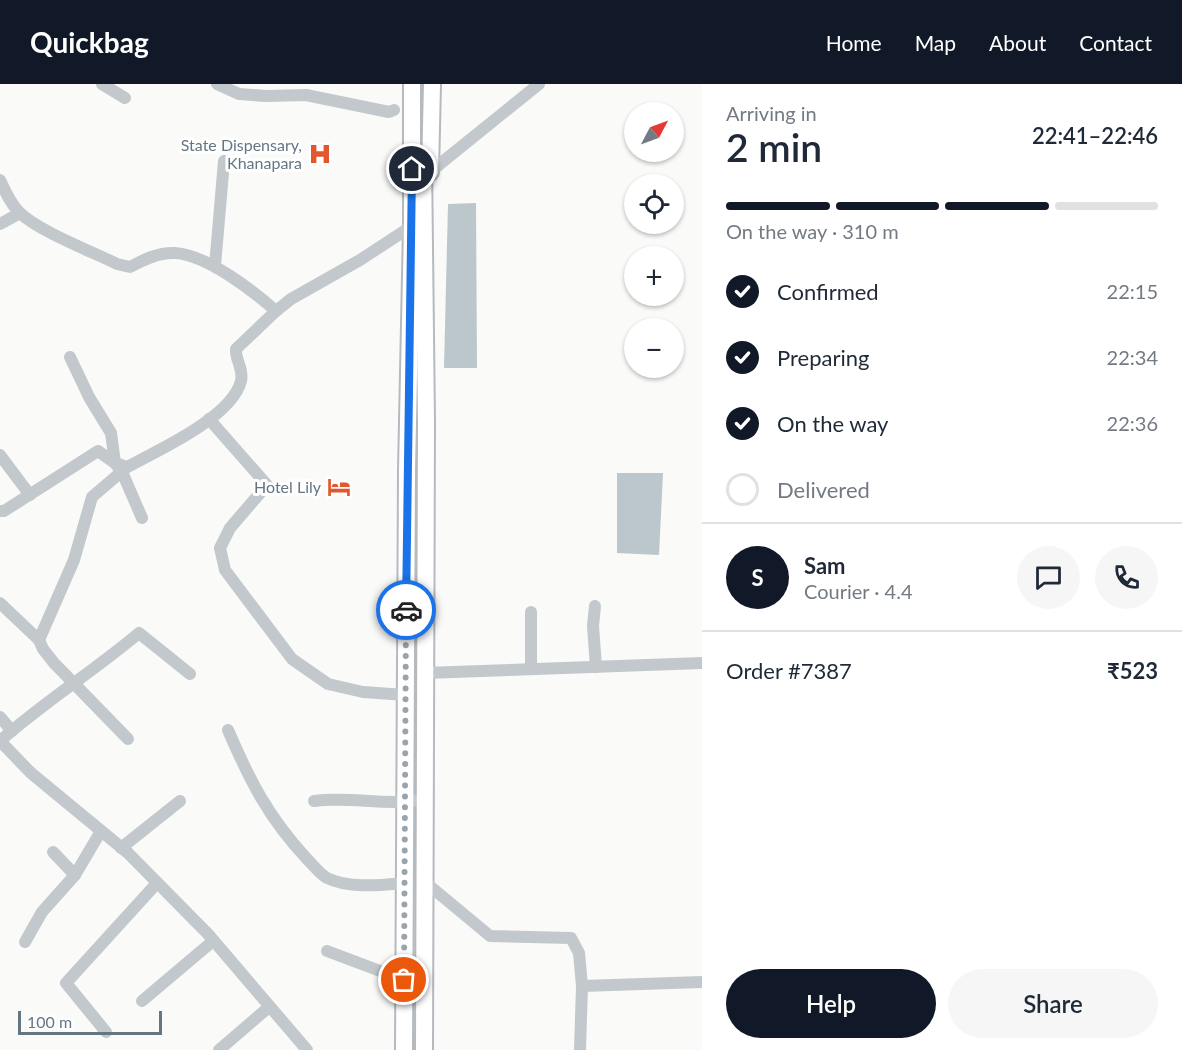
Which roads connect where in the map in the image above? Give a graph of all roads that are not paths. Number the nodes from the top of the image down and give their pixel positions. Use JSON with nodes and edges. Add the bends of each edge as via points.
{"nodes":[{"id":1,"x":102,"y":84,"type":"edge"},
{"id":2,"x":217,"y":84,"type":"edge"},
{"id":3,"x":405,"y":84,"type":"edge"},
{"id":4,"x":412,"y":84,"type":"edge"},
{"id":5,"x":423,"y":84,"type":"edge"},
{"id":6,"x":432,"y":84,"type":"edge"},
{"id":7,"x":539,"y":84,"type":"edge"},
{"id":8,"x":125,"y":98,"type":"dead end"},
{"id":9,"x":394,"y":110,"type":"dead end"},
{"id":10,"x":224,"y":161,"type":"dead end"},
{"id":11,"x":0,"y":180,"type":"edge"},
{"id":12,"x":422,"y":183,"type":"junction"},
{"id":13,"x":20,"y":213,"type":"junction"},
{"id":14,"x":0,"y":224,"type":"edge"},
{"id":15,"x":418,"y":226,"type":"junction"},
{"id":16,"x":215,"y":266,"type":"junction"},
{"id":17,"x":276,"y":311,"type":"junction"},
{"id":18,"x":70,"y":357,"type":"dead end"},
{"id":19,"x":209,"y":419,"type":"junction"},
{"id":20,"x":0,"y":455,"type":"edge"},
{"id":21,"x":121,"y":468,"type":"junction"},
{"id":22,"x":30,"y":495,"type":"junction"},
{"id":23,"x":0,"y":511,"type":"edge"},
{"id":24,"x":142,"y":518,"type":"dead end"},
{"id":25,"x":0,"y":603,"type":"edge"},
{"id":26,"x":595,"y":606,"type":"dead end"},
{"id":27,"x":531,"y":612,"type":"dead end"},
{"id":28,"x":39,"y":640,"type":"junction"},
{"id":29,"x":702,"y":663,"type":"edge"},
{"id":30,"x":596,"y":667,"type":"junction"},
{"id":31,"x":531,"y":669,"type":"junction"},
{"id":32,"x":425,"y":673,"type":"junction"},
{"id":33,"x":190,"y":674,"type":"dead end"},
{"id":34,"x":75,"y":684,"type":"junction"},
{"id":35,"x":406,"y":695,"type":"junction"},
{"id":36,"x":0,"y":717,"type":"edge"},
{"id":37,"x":228,"y":730,"type":"dead end"},
{"id":38,"x":12,"y":731,"type":"junction"},
{"id":39,"x":128,"y":739,"type":"dead end"},
{"id":40,"x":0,"y":741,"type":"edge"},
{"id":41,"x":425,"y":799,"type":"junction"},
{"id":42,"x":180,"y":801,"type":"dead end"},
{"id":43,"x":315,"y":801,"type":"dead end"},
{"id":44,"x":405,"y":803,"type":"junction"},
{"id":45,"x":101,"y":831,"type":"junction"},
{"id":46,"x":121,"y":848,"type":"junction"},
{"id":47,"x":53,"y":852,"type":"dead end"},
{"id":48,"x":75,"y":875,"type":"junction"},
{"id":49,"x":425,"y":882,"type":"junction"},
{"id":50,"x":157,"y":883,"type":"junction"},
{"id":51,"x":405,"y":883,"type":"junction"},
{"id":52,"x":213,"y":941,"type":"junction"},
{"id":53,"x":25,"y":942,"type":"dead end"},
{"id":54,"x":327,"y":951,"type":"dead end"},
{"id":55,"x":404,"y":980,"type":"junction"},
{"id":56,"x":702,"y":982,"type":"edge"},
{"id":57,"x":582,"y":986,"type":"junction"},
{"id":58,"x":142,"y":1001,"type":"dead end"},
{"id":59,"x":269,"y":1007,"type":"junction"},
{"id":60,"x":106,"y":1032,"type":"dead end"},
{"id":61,"x":219,"y":1050,"type":"edge"},
{"id":62,"x":307,"y":1050,"type":"edge"},
{"id":63,"x":404,"y":1050,"type":"edge"},
{"id":64,"x":424,"y":1050,"type":"edge"},
{"id":65,"x":580,"y":1050,"type":"edge"}],
"edges":[{"from":1,"to":8,"type":"street"},
{"from":2,"to":9,"type":"street","via":[[239,94],[306,95]]},
{"from":3,"to":15,"type":"main road","via":[[405,217]]},
{"from":4,"to":12,"type":"main road"},
{"from":5,"to":12,"type":"main road"},
{"from":6,"to":12,"type":"main road"},
{"from":7,"to":12,"type":"street"},
{"from":10,"to":16,"type":"street"},
{"from":11,"to":13,"type":"street"},
{"from":12,"to":15,"type":"main road"},
{"from":12,"to":15,"type":"main road","via":[[431,220]]},
{"from":13,"to":14,"type":"street"},
{"from":13,"to":16,"type":"street","via":[[117,264],[130,267],[145,259],[175,253]]},
{"from":15,"to":17,"type":"street"},
{"from":15,"to":32,"type":"main road","via":[[426,423]]},
{"from":15,"to":35,"type":"main road","via":[[407,471]]},
{"from":16,"to":17,"type":"street"},
{"from":17,"to":19,"type":"street","via":[[236,349],[242,378],[238,389],[230,403]]},
{"from":18,"to":21,"type":"street","via":[[111,434]]},
{"from":19,"to":21,"type":"street"},
{"from":19,"to":35,"type":"street","via":[[267,486],[230,528],[220,548],[225,570],[292,659],[328,684],[363,692]]},
{"from":20,"to":22,"type":"street"},
{"from":21,"to":22,"type":"street","via":[[98,451]]},
{"from":21,"to":24,"type":"street"},
{"from":21,"to":28,"type":"street","via":[[92,497],[74,560]]},
{"from":22,"to":23,"type":"street"},
{"from":25,"to":28,"type":"street"},
{"from":26,"to":30,"type":"street"},
{"from":27,"to":31,"type":"street"},
{"from":28,"to":34,"type":"street"},
{"from":29,"to":30,"type":"street"},
{"from":30,"to":31,"type":"street"},
{"from":31,"to":32,"type":"street"},
{"from":32,"to":41,"type":"main road"},
{"from":33,"to":34,"type":"street","via":[[139,633]]},
{"from":34,"to":38,"type":"street"},
{"from":34,"to":39,"type":"street"},
{"from":35,"to":44,"type":"main road"},
{"from":36,"to":38,"type":"street"},
{"from":37,"to":51,"type":"street","via":[[262,803],[325,877],[368,886]]},
{"from":38,"to":40,"type":"street"},
{"from":40,"to":45,"type":"street","via":[[31,773]]},
{"from":41,"to":44,"type":"street"},
{"from":41,"to":49,"type":"main road"},
{"from":42,"to":46,"type":"street"},
{"from":43,"to":44,"type":"street"},
{"from":44,"to":51,"type":"main road"},
{"from":45,"to":46,"type":"street"},
{"from":45,"to":48,"type":"street"},
{"from":46,"to":50,"type":"street"},
{"from":47,"to":48,"type":"street"},
{"from":48,"to":53,"type":"street","via":[[42,912]]},
{"from":49,"to":57,"type":"street","via":[[490,936],[571,938],[579,953]]},
{"from":49,"to":64,"type":"main road"},
{"from":50,"to":52,"type":"street"},
{"from":50,"to":60,"type":"street","via":[[66,983]]},
{"from":51,"to":55,"type":"main road"},
{"from":52,"to":58,"type":"street"},
{"from":52,"to":59,"type":"street"},
{"from":54,"to":55,"type":"street"},
{"from":55,"to":63,"type":"main road"},
{"from":56,"to":57,"type":"street"},
{"from":57,"to":65,"type":"street"},
{"from":59,"to":61,"type":"street"},
{"from":59,"to":62,"type":"street"}]}
